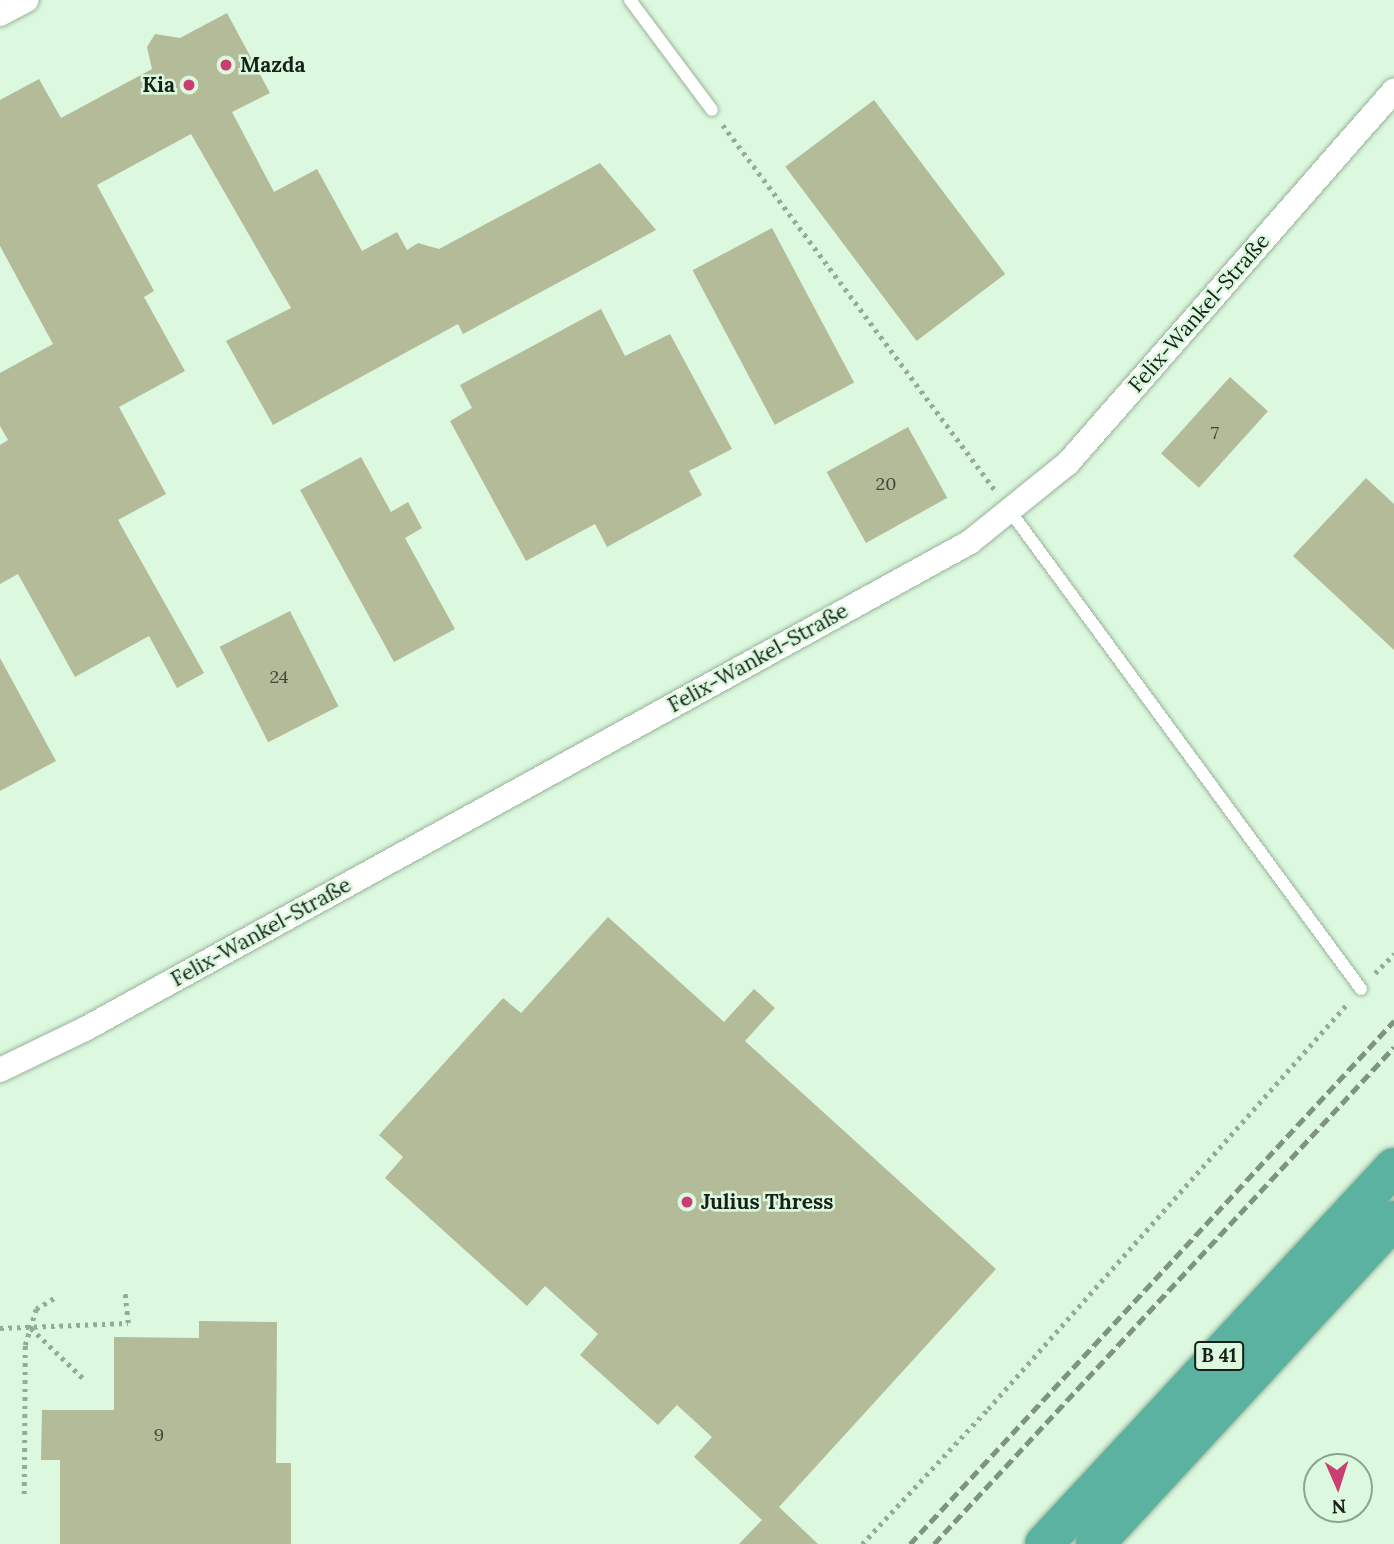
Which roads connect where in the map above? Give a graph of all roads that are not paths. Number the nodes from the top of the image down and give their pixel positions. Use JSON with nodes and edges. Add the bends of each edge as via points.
{"nodes":[{"id":1,"x":26,"y":0,"type":"edge"},
{"id":2,"x":630,"y":0,"type":"edge"},
{"id":3,"x":0,"y":14,"type":"edge"},
{"id":4,"x":1394,"y":90,"type":"edge"},
{"id":5,"x":712,"y":110,"type":"road end"},
{"id":6,"x":1010,"y":511,"type":"junction"},
{"id":7,"x":1361,"y":989,"type":"road end"},
{"id":8,"x":0,"y":1070,"type":"edge"},
{"id":9,"x":1394,"y":1167,"type":"edge"},
{"id":10,"x":1394,"y":1220,"type":"edge"},
{"id":11,"x":1044,"y":1544,"type":"edge"},
{"id":12,"x":1095,"y":1544,"type":"edge"}],
"edges":[{"from":1,"to":3,"type":"street"},
{"from":2,"to":5,"type":"lane"},
{"from":4,"to":6,"type":"street","name":"Felix-Wankel-Straße","via":[[1068,463]]},
{"from":6,"to":7,"type":"lane"},
{"from":6,"to":8,"type":"street","name":"Felix-Wankel-Straße","via":[[934,561],[85,1029]]},
{"from":9,"to":11,"type":"highway","number":"B 41"},
{"from":10,"to":12,"type":"highway","number":"B 41"}]}
